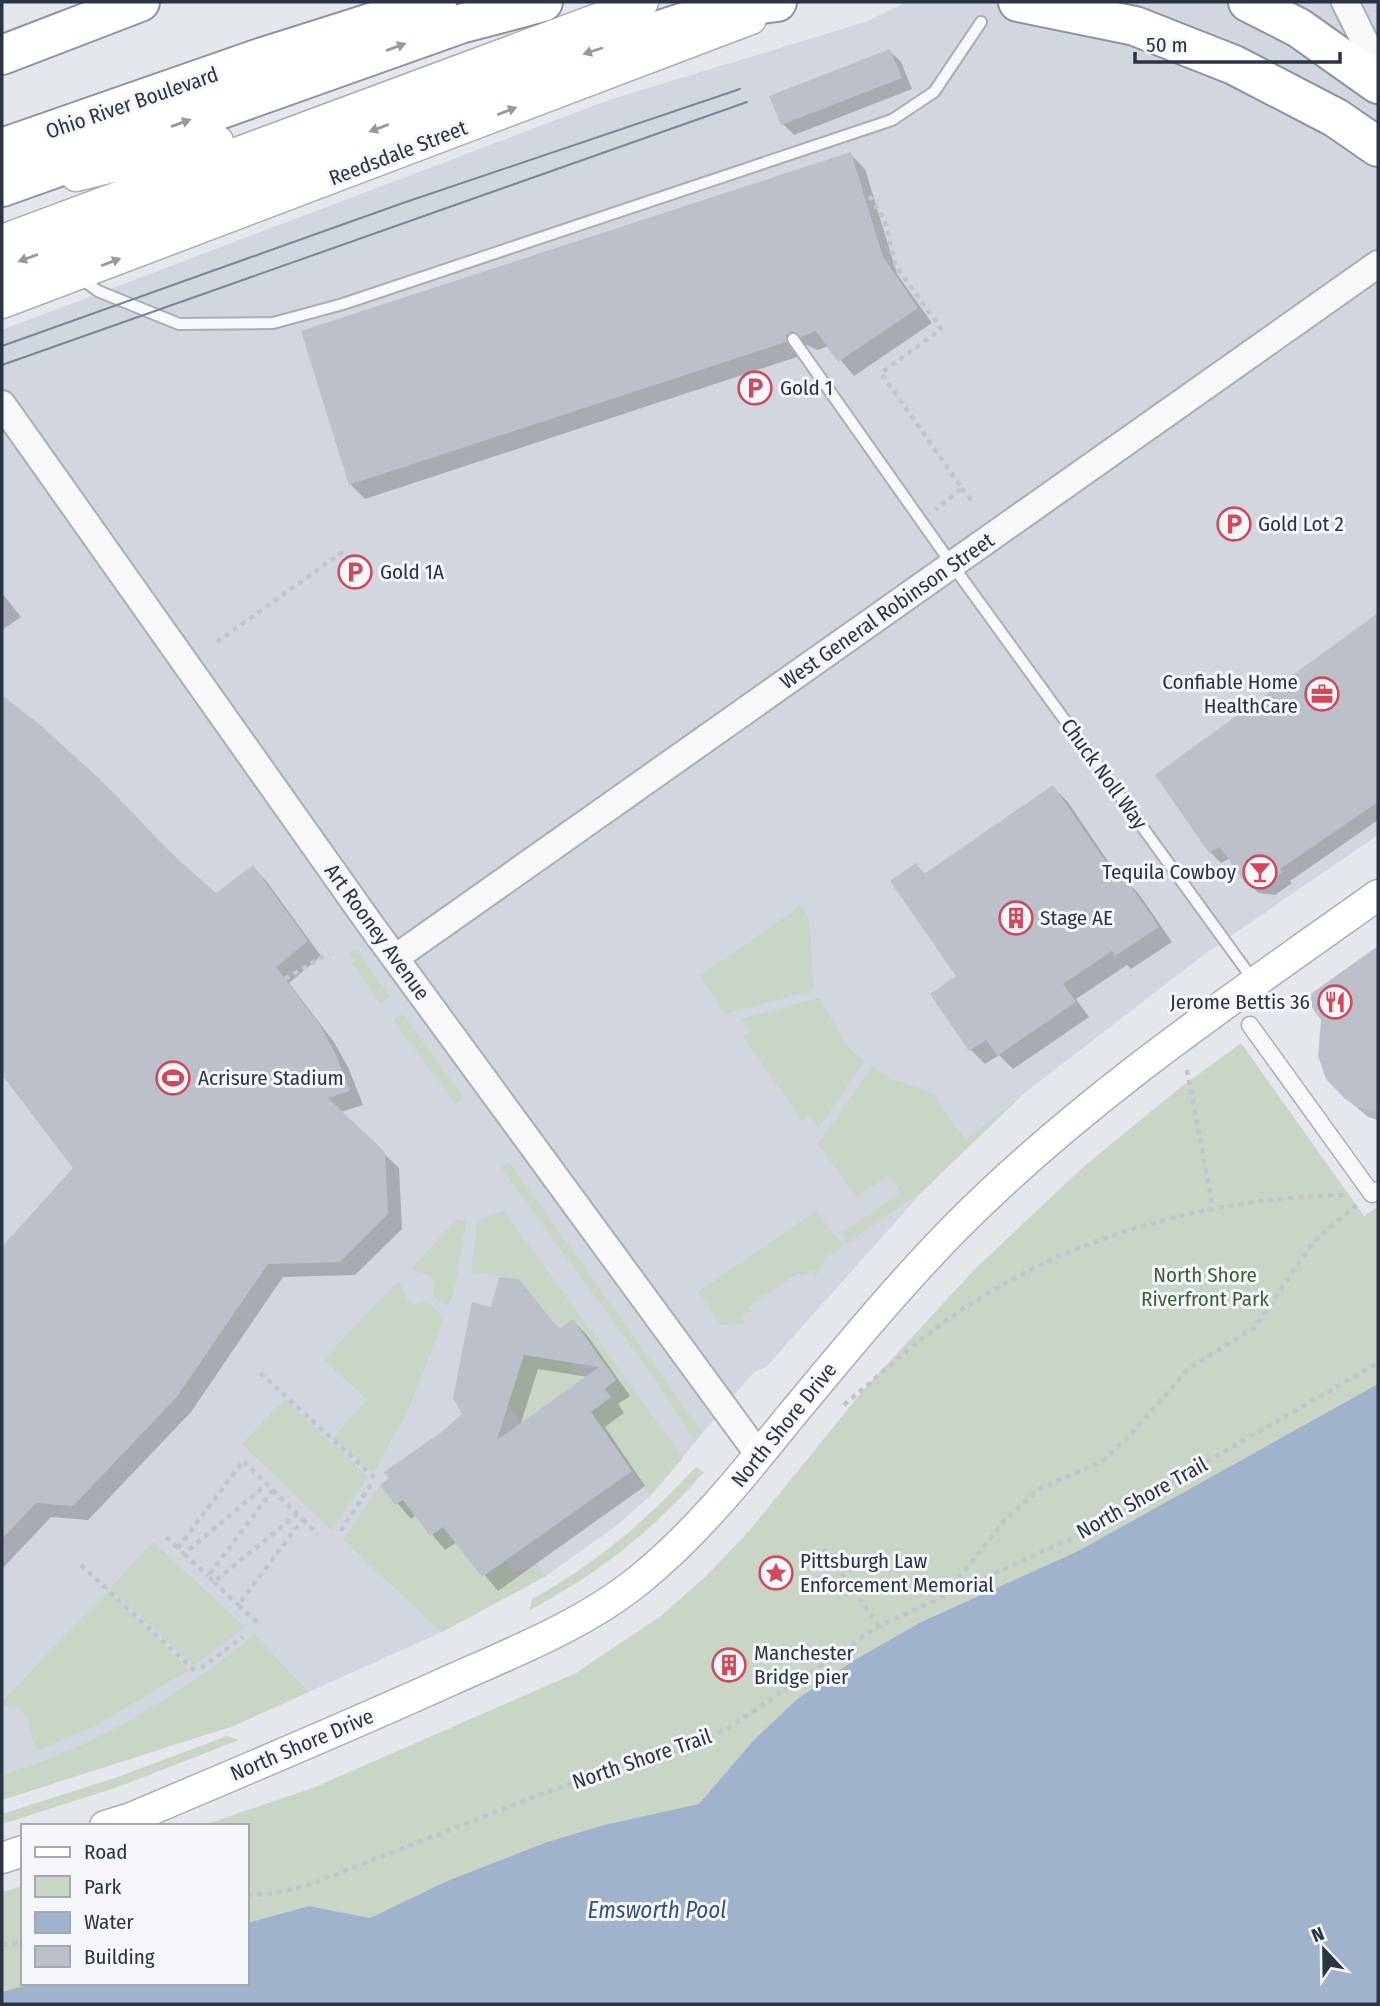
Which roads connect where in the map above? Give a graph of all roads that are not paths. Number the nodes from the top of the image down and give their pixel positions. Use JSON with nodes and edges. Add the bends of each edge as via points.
{"nodes":[{"id":1,"x":140,"y":2,"type":"edge"},
{"id":2,"x":166,"y":2,"type":"edge"},
{"id":3,"x":373,"y":2,"type":"edge"},
{"id":4,"x":543,"y":2,"type":"edge"},
{"id":5,"x":643,"y":2,"type":"edge"},
{"id":6,"x":777,"y":2,"type":"edge"},
{"id":7,"x":794,"y":2,"type":"edge"},
{"id":8,"x":1018,"y":2,"type":"edge"},
{"id":9,"x":1040,"y":2,"type":"edge"},
{"id":10,"x":1123,"y":2,"type":"edge"},
{"id":11,"x":1248,"y":2,"type":"edge"},
{"id":12,"x":1345,"y":2,"type":"edge"},
{"id":13,"x":449,"y":13,"type":"edge"},
{"id":14,"x":981,"y":22,"type":"dead end"},
{"id":15,"x":68,"y":31,"type":"junction"},
{"id":16,"x":2,"y":55,"type":"edge"},
{"id":17,"x":263,"y":58,"type":"junction"},
{"id":18,"x":1378,"y":68,"type":"edge"},
{"id":19,"x":1378,"y":84,"type":"edge"},
{"id":20,"x":397,"y":92,"type":"junction"},
{"id":21,"x":1378,"y":131,"type":"edge"},
{"id":22,"x":1378,"y":145,"type":"edge"},
{"id":23,"x":2,"y":148,"type":"edge"},
{"id":24,"x":20,"y":186,"type":"edge"},
{"id":25,"x":2,"y":240,"type":"edge"},
{"id":26,"x":1378,"y":264,"type":"edge"},
{"id":27,"x":2,"y":268,"type":"edge"},
{"id":28,"x":76,"y":275,"type":"junction"},
{"id":29,"x":2,"y":303,"type":"edge"},
{"id":30,"x":793,"y":340,"type":"dead end"},
{"id":31,"x":2,"y":404,"type":"edge"},
{"id":32,"x":953,"y":566,"type":"junction"},
{"id":33,"x":1378,"y":895,"type":"edge"},
{"id":34,"x":395,"y":958,"type":"junction"},
{"id":35,"x":1255,"y":983,"type":"junction"},
{"id":36,"x":1250,"y":1025,"type":"dead end"},
{"id":37,"x":1375,"y":1192,"type":"edge"},
{"id":38,"x":759,"y":1455,"type":"junction"},
{"id":39,"x":112,"y":1824,"type":"edge"},
{"id":40,"x":21,"y":1852,"type":"edge"},
{"id":41,"x":2,"y":1858,"type":"edge"}],
"edges":[{"from":1,"to":15,"type":"highway"},
{"from":2,"to":15,"type":"highway"},
{"from":3,"to":17,"type":"highway"},
{"from":4,"to":13,"type":"highway"},
{"from":5,"to":20,"type":"main road"},
{"from":6,"to":27,"type":"highway","one_way":true,"via":[[728,8],[527,73]]},
{"from":28,"to":7,"type":"main road","name":"Reedsdale Street","one_way":true},
{"from":8,"to":22,"type":"highway","via":[[1135,26],[1234,65]]},
{"from":9,"to":22,"type":"highway","via":[[1139,29],[1267,79]]},
{"from":10,"to":21,"type":"highway","via":[[1182,20],[1280,65]]},
{"from":11,"to":19,"type":"highway","via":[[1299,28]]},
{"from":12,"to":18,"type":"street"},
{"from":13,"to":17,"type":"highway"},
{"from":24,"to":13,"type":"highway","one_way":true},
{"from":14,"to":28,"type":"lane","via":[[934,92],[892,120],[343,304],[273,323],[179,324],[98,291]]},
{"from":15,"to":16,"type":"highway"},
{"from":17,"to":23,"type":"highway","name":"Ohio River Boulevard"},
{"from":20,"to":24,"type":"main road","via":[[134,163]]},
{"from":20,"to":25,"type":"main road"},
{"from":26,"to":32,"type":"street","name":"West General Robinson Street"},
{"from":28,"to":29,"type":"main road","name":"Reedsdale Street"},
{"from":30,"to":32,"type":"lane","name":"Chuck Noll Way"},
{"from":31,"to":34,"type":"street","name":"Art Rooney Avenue"},
{"from":32,"to":34,"type":"street","name":"West General Robinson Street"},
{"from":32,"to":35,"type":"lane","name":"Chuck Noll Way"},
{"from":33,"to":35,"type":"main road","name":"North Shore Drive"},
{"from":34,"to":38,"type":"street","name":"Art Rooney Avenue"},
{"from":35,"to":38,"type":"main road","name":"North Shore Drive","via":[[1092,1103],[996,1189],[907,1280]]},
{"from":36,"to":37,"type":"street"},
{"from":38,"to":39,"type":"main road","name":"North Shore Drive","via":[[696,1527],[637,1581],[575,1620],[348,1726]]},
{"from":40,"to":41,"type":"main road"}]}
